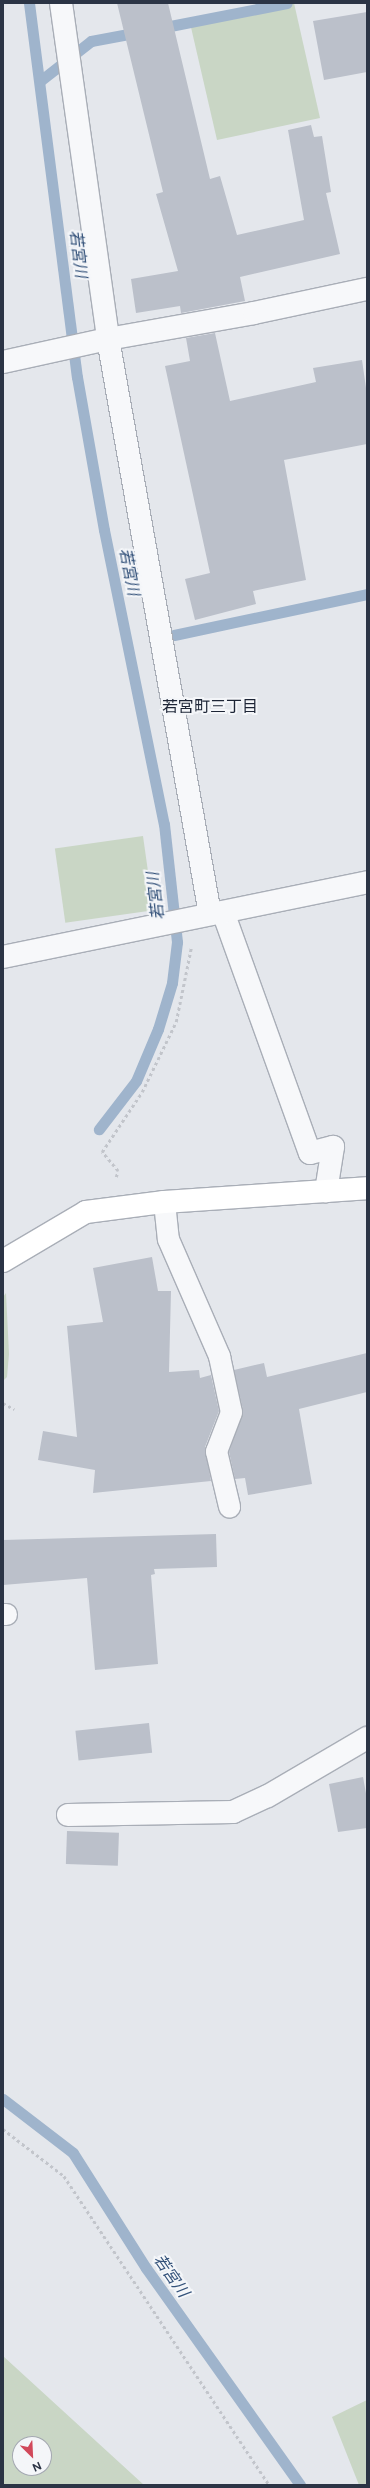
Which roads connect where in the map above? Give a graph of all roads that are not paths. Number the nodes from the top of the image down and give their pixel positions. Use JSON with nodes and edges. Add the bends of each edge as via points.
{"nodes":[{"id":1,"x":62,"y":3,"type":"edge"},
{"id":2,"x":367,"y":289,"type":"edge"},
{"id":3,"x":108,"y":339,"type":"junction"},
{"id":4,"x":3,"y":362,"type":"edge"},
{"id":5,"x":367,"y":882,"type":"edge"},
{"id":6,"x":197,"y":917,"type":"junction"},
{"id":7,"x":3,"y":957,"type":"edge"},
{"id":8,"x":367,"y":1188,"type":"edge"},
{"id":9,"x":326,"y":1191,"type":"junction"},
{"id":10,"x":164,"y":1202,"type":"junction"},
{"id":11,"x":3,"y":1261,"type":"edge"},
{"id":12,"x":229,"y":1506,"type":"dead end"},
{"id":13,"x":367,"y":1738,"type":"edge"},
{"id":14,"x":68,"y":1815,"type":"dead end"}],
"edges":[{"from":1,"to":3,"type":"street"},
{"from":2,"to":3,"type":"street","via":[[254,314]]},
{"from":3,"to":4,"type":"street"},
{"from":3,"to":6,"type":"street"},
{"from":5,"to":6,"type":"street"},
{"from":6,"to":7,"type":"street"},
{"from":6,"to":9,"type":"street","via":[[310,1153],[333,1148]]},
{"from":8,"to":9,"type":"street"},
{"from":9,"to":10,"type":"street"},
{"from":10,"to":11,"type":"street","via":[[86,1212]]},
{"from":10,"to":12,"type":"lane","via":[[168,1239],[218,1356],[231,1412],[216,1451]]},
{"from":13,"to":14,"type":"street","via":[[268,1796],[233,1812]]}]}
